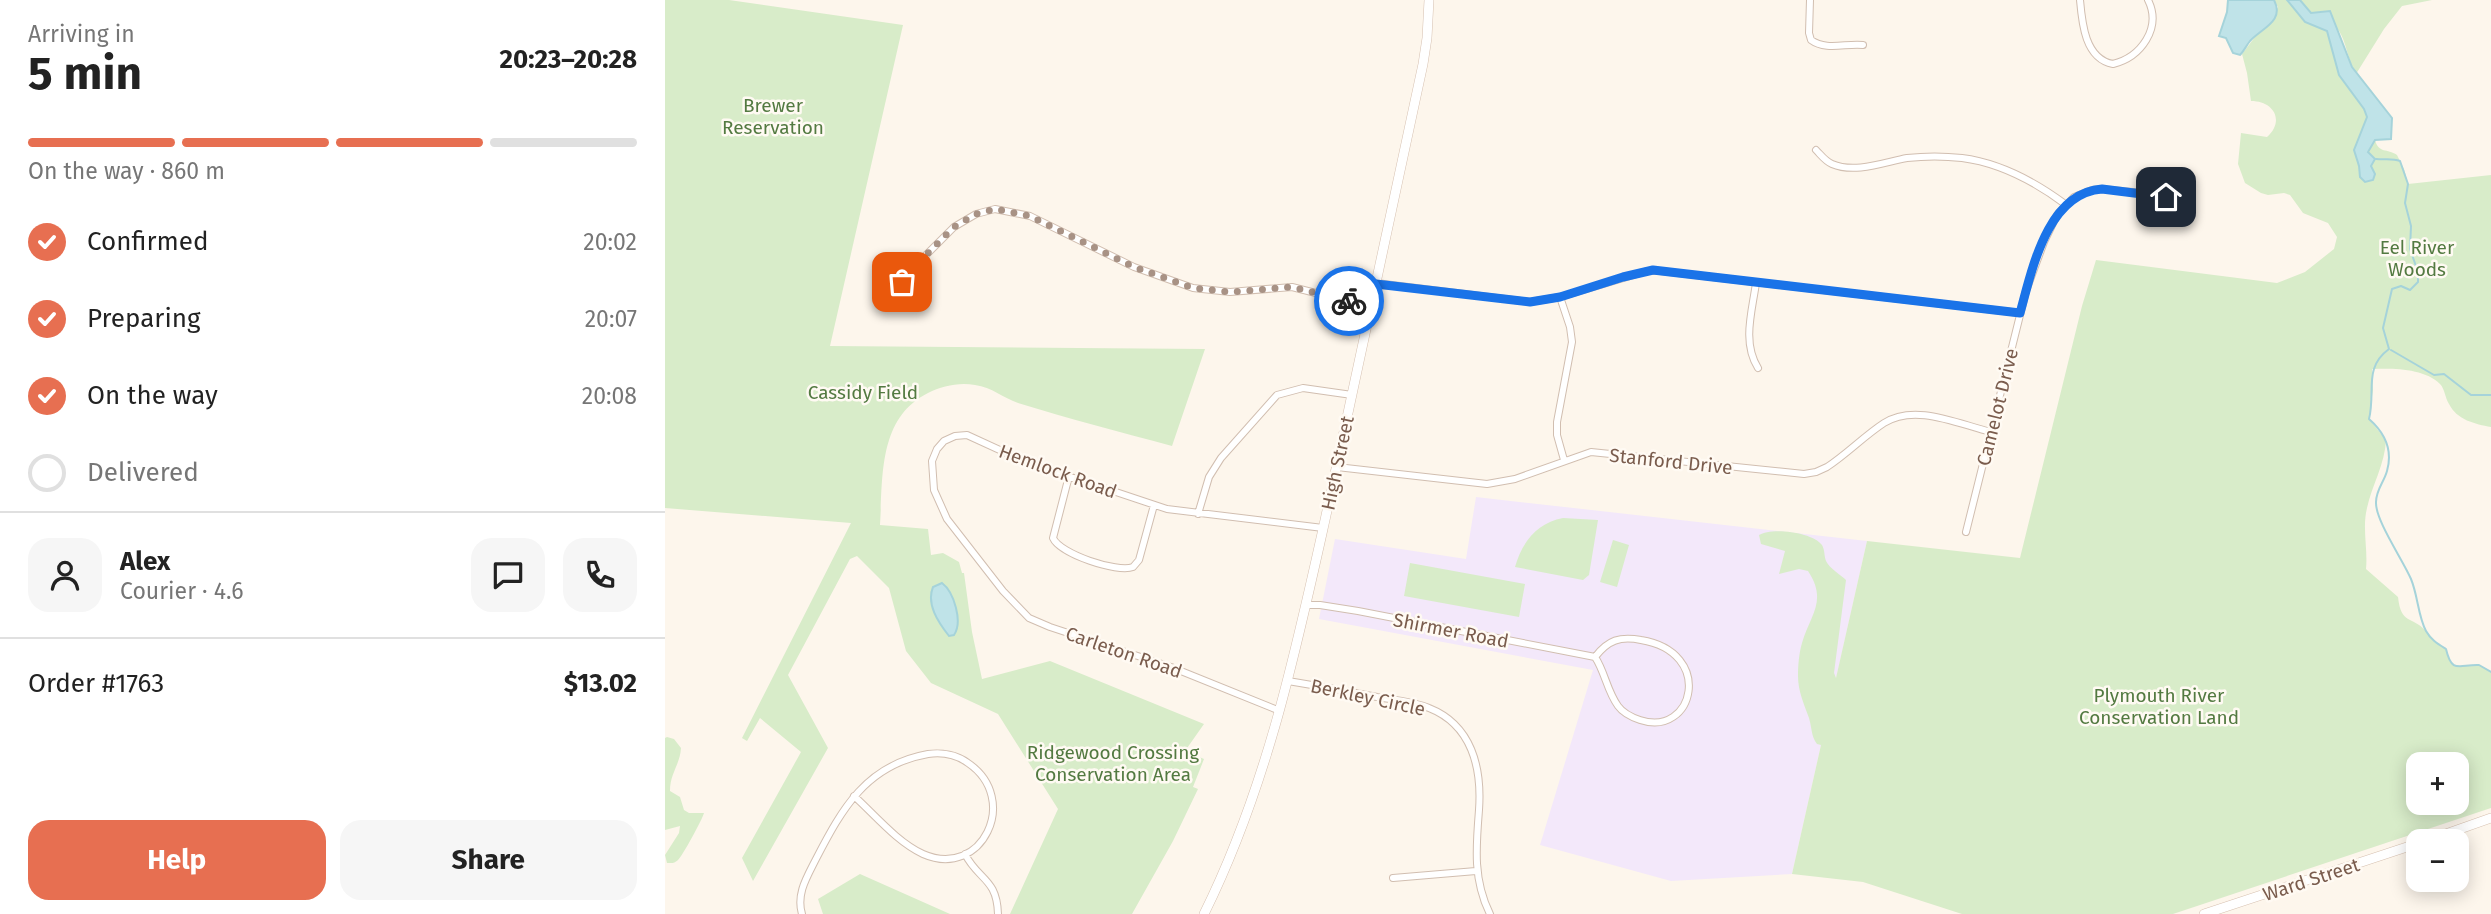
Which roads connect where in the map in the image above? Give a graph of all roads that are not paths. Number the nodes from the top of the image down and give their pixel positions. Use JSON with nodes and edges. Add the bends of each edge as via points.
{"nodes":[{"id":1,"x":1429,"y":0,"type":"edge"},
{"id":2,"x":1809,"y":0,"type":"edge"},
{"id":3,"x":2080,"y":0,"type":"edge"},
{"id":4,"x":2148,"y":0,"type":"edge"},
{"id":5,"x":1863,"y":45,"type":"dead end"},
{"id":6,"x":1816,"y":150,"type":"dead end"},
{"id":7,"x":2065,"y":204,"type":"junction"},
{"id":8,"x":2180,"y":207,"type":"dead end"},
{"id":9,"x":920,"y":261,"type":"junction"},
{"id":10,"x":1756,"y":283,"type":"junction"},
{"id":11,"x":1376,"y":284,"type":"junction"},
{"id":12,"x":1560,"y":297,"type":"junction"},
{"id":13,"x":1371,"y":307,"type":"junction"},
{"id":14,"x":2020,"y":313,"type":"junction"},
{"id":15,"x":1758,"y":368,"type":"dead end"},
{"id":16,"x":1352,"y":395,"type":"junction"},
{"id":17,"x":1991,"y":432,"type":"junction"},
{"id":18,"x":1564,"y":460,"type":"junction"},
{"id":19,"x":1337,"y":467,"type":"junction"},
{"id":20,"x":1069,"y":477,"type":"junction"},
{"id":21,"x":1154,"y":505,"type":"junction"},
{"id":22,"x":1198,"y":514,"type":"junction"},
{"id":23,"x":1323,"y":528,"type":"junction"},
{"id":24,"x":1966,"y":532,"type":"dead end"},
{"id":25,"x":986,"y":570,"type":"joint"},
{"id":26,"x":1307,"y":605,"type":"junction"},
{"id":27,"x":1595,"y":657,"type":"junction"},
{"id":28,"x":1288,"y":681,"type":"junction"},
{"id":29,"x":1280,"y":711,"type":"junction"},
{"id":30,"x":854,"y":796,"type":"junction"},
{"id":31,"x":2491,"y":818,"type":"edge"},
{"id":32,"x":2459,"y":829,"type":"edge"},
{"id":33,"x":2406,"y":847,"type":"edge"},
{"id":34,"x":965,"y":854,"type":"junction"},
{"id":35,"x":1476,"y":871,"type":"junction"},
{"id":36,"x":1394,"y":878,"type":"dead end"},
{"id":37,"x":801,"y":914,"type":"edge"},
{"id":38,"x":998,"y":914,"type":"edge"},
{"id":39,"x":1204,"y":914,"type":"edge"},
{"id":40,"x":1490,"y":914,"type":"edge"},
{"id":41,"x":2204,"y":914,"type":"edge"}],
"edges":[{"from":1,"to":11,"type":"main road","name":"High Street","via":[[1423,64]]},
{"from":2,"to":5,"type":"street","via":[[1811,40],[1822,46]]},
{"from":3,"to":4,"type":"street","via":[[2091,50],[2113,64],[2146,42],[2153,18]]},
{"from":6,"to":7,"type":"street","via":[[1833,164],[1849,167],[1921,157],[1974,160],[2007,169]]},
{"from":7,"to":8,"type":"street","via":[[2102,189],[2154,194]]},
{"from":7,"to":14,"type":"street","name":"Camelot Drive","via":[[2050,227]]},
{"from":9,"to":9,"type":"street","via":[[902,261],[898,267],[902,282],[911,285],[923,277]]},
{"from":9,"to":13,"type":"street","via":[[954,227],[995,209],[1030,216],[1134,267],[1193,288],[1230,292],[1292,287]]},
{"from":10,"to":12,"type":"street","via":[[1647,271]]},
{"from":10,"to":14,"type":"street"},
{"from":10,"to":15,"type":"street","via":[[1748,343]]},
{"from":11,"to":12,"type":"street","via":[[1512,301]]},
{"from":11,"to":13,"type":"main road","name":"High Street"},
{"from":12,"to":18,"type":"street","via":[[1572,342],[1557,422]]},
{"from":13,"to":16,"type":"main road","name":"High Street"},
{"from":14,"to":17,"type":"street","name":"Camelot Drive"},
{"from":16,"to":19,"type":"main road","name":"High Street"},
{"from":16,"to":22,"type":"street","via":[[1303,388],[1277,395],[1209,477]]},
{"from":17,"to":18,"type":"street","name":"Stanford Drive","via":[[1933,417],[1900,416],[1827,467],[1804,474],[1591,452]]},
{"from":17,"to":24,"type":"street","name":"Camelot Drive"},
{"from":18,"to":19,"type":"street","name":"Stanford Drive","via":[[1515,480],[1487,484]]},
{"from":19,"to":23,"type":"main road","name":"High Street"},
{"from":20,"to":21,"type":"street","name":"Hemlock Road"},
{"from":20,"to":21,"type":"street","via":[[1053,538],[1072,554],[1117,569],[1133,567],[1139,560]]},
{"from":20,"to":25,"type":"street","name":"Hemlock Road","via":[[974,437],[955,436],[940,445],[931,465],[937,499]]},
{"from":21,"to":22,"type":"street","name":"Hemlock Road"},
{"from":22,"to":23,"type":"street","name":"Hemlock Road"},
{"from":23,"to":26,"type":"main road","name":"High Street"},
{"from":25,"to":29,"type":"street","name":"Carleton Road","via":[[1013,603],[1038,623],[1160,663]]},
{"from":26,"to":27,"type":"street","name":"Shirmer Road"},
{"from":26,"to":28,"type":"main road","name":"High Street"},
{"from":27,"to":27,"type":"street","via":[[1617,705],[1634,718],[1666,722],[1683,706],[1689,679],[1672,650],[1649,641],[1622,639],[1604,645]]},
{"from":28,"to":29,"type":"main road","name":"High Street"},
{"from":28,"to":35,"type":"street","name":"Berkley Circle","via":[[1417,704],[1440,713],[1462,732],[1475,755],[1481,787]]},
{"from":29,"to":39,"type":"main road","name":"High Street","via":[[1250,810]]},
{"from":30,"to":34,"type":"street","via":[[919,852],[944,859]]},
{"from":30,"to":34,"type":"street","via":[[875,777],[908,760],[935,754],[961,758],[982,776],[994,800],[988,833]]},
{"from":30,"to":37,"type":"street","via":[[806,879],[799,898]]},
{"from":31,"to":32,"type":"main road","name":"Ward Street"},
{"from":33,"to":41,"type":"main road","name":"Ward Street"},
{"from":34,"to":38,"type":"street","via":[[992,887]]},
{"from":35,"to":36,"type":"street"},
{"from":35,"to":40,"type":"street","name":"Berkley Circle"}]}
